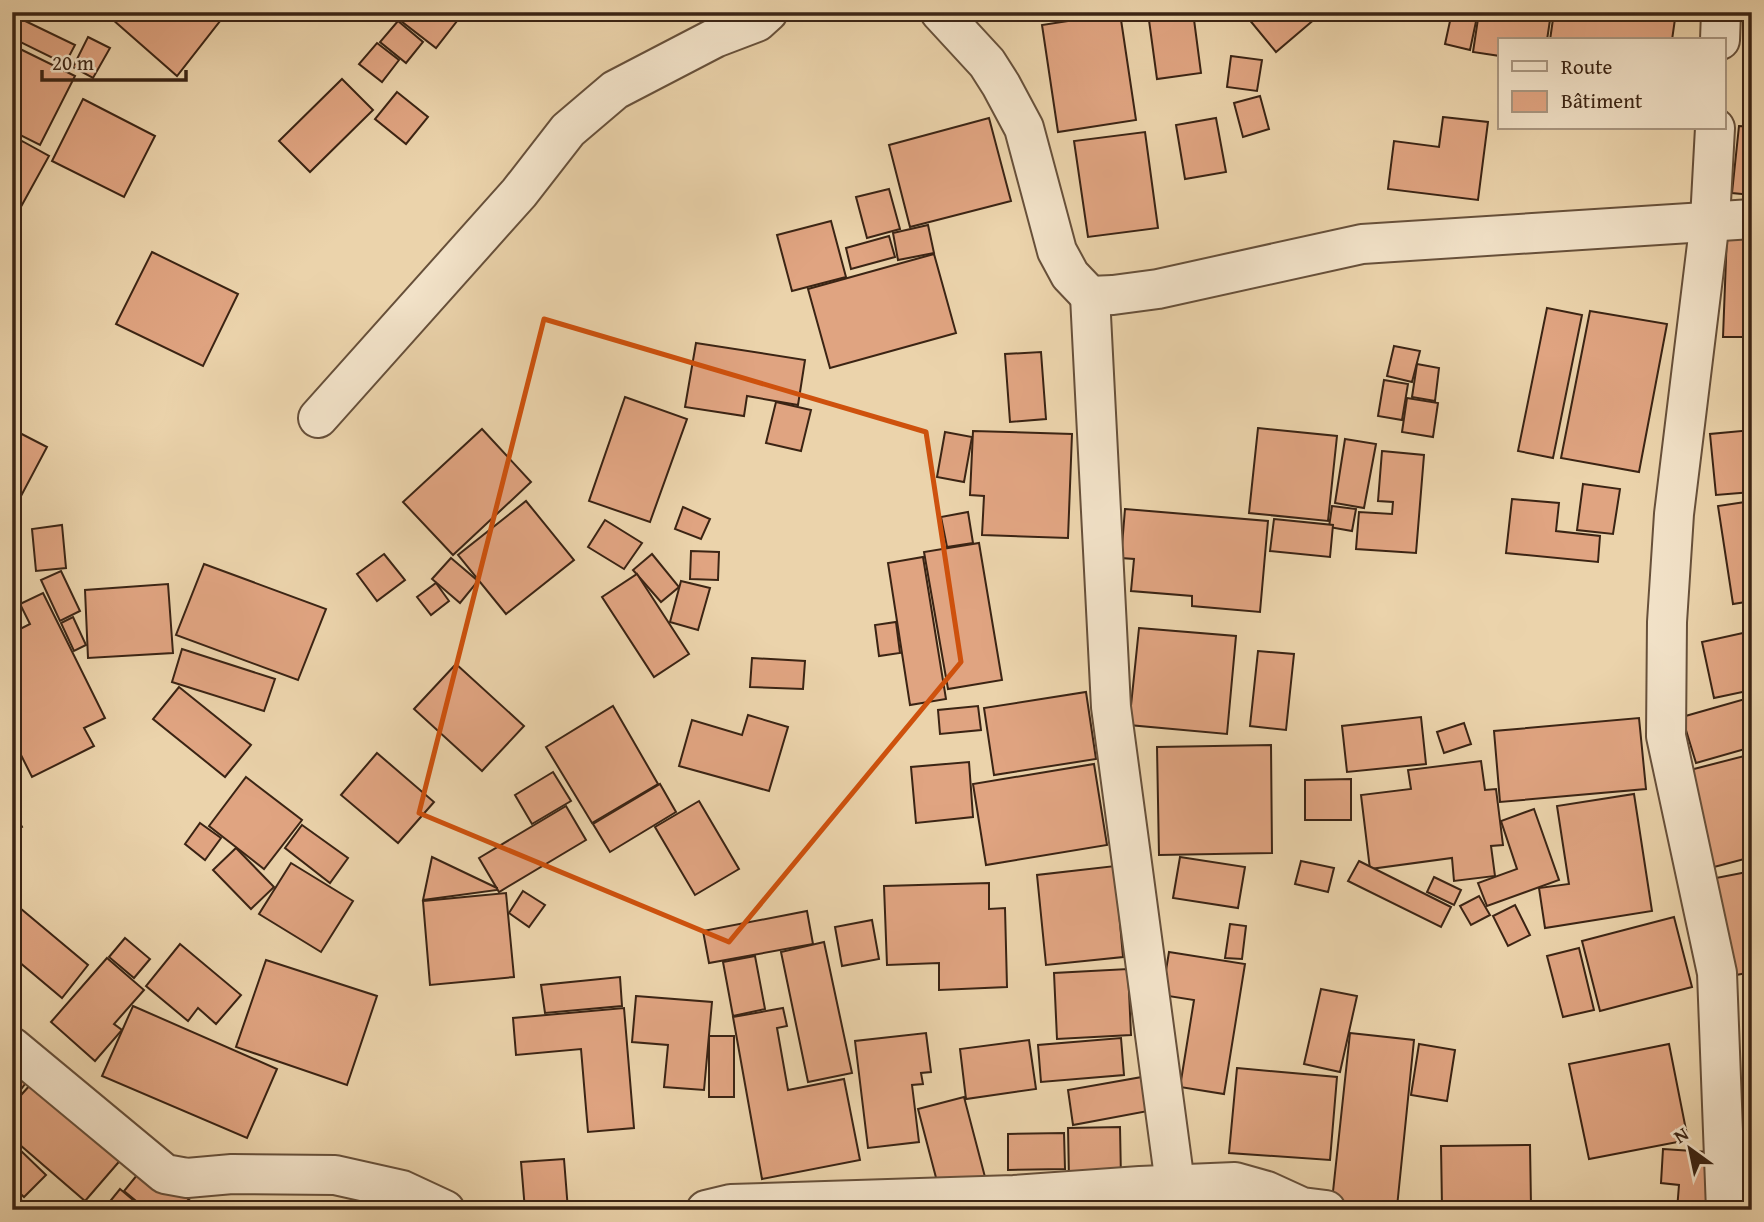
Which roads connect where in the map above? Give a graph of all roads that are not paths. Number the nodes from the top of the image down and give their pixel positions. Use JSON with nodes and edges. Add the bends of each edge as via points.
{"nodes":[{"id":1,"x":768,"y":12,"type":"edge"},
{"id":2,"x":940,"y":12,"type":"edge"},
{"id":3,"x":1721,"y":12,"type":"edge"},
{"id":4,"x":1720,"y":38,"type":"edge"},
{"id":5,"x":1715,"y":130,"type":"edge"},
{"id":6,"x":1752,"y":219,"type":"edge"},
{"id":7,"x":1710,"y":220,"type":"junction"},
{"id":8,"x":1090,"y":296,"type":"junction"},
{"id":9,"x":318,"y":418,"type":"dead end"},
{"id":10,"x":12,"y":1047,"type":"edge"},
{"id":11,"x":1175,"y":1184,"type":"junction"},
{"id":12,"x":445,"y":1210,"type":"edge"},
{"id":13,"x":706,"y":1210,"type":"edge"},
{"id":14,"x":1326,"y":1210,"type":"edge"},
{"id":15,"x":1726,"y":1210,"type":"edge"}],
"edges":[{"from":1,"to":9,"type":"street","via":[[757,22],[715,38],[615,90],[568,130],[519,192]]},
{"from":2,"to":8,"type":"street","via":[[986,63],[1024,128],[1057,251],[1070,275]]},
{"from":3,"to":4,"type":"street"},
{"from":5,"to":7,"type":"street"},
{"from":6,"to":7,"type":"street"},
{"from":7,"to":8,"type":"street","via":[[1363,244],[1158,289]]},
{"from":7,"to":15,"type":"street","via":[[1674,514],[1666,736],[1717,973]]},
{"from":8,"to":11,"type":"street","via":[[1111,707]]},
{"from":10,"to":12,"type":"street","via":[[165,1174],[187,1178],[335,1175],[402,1190]]},
{"from":11,"to":13,"type":"street","via":[[1014,1195],[731,1204]]},
{"from":11,"to":14,"type":"street","via":[[1235,1182],[1302,1207]]}]}
